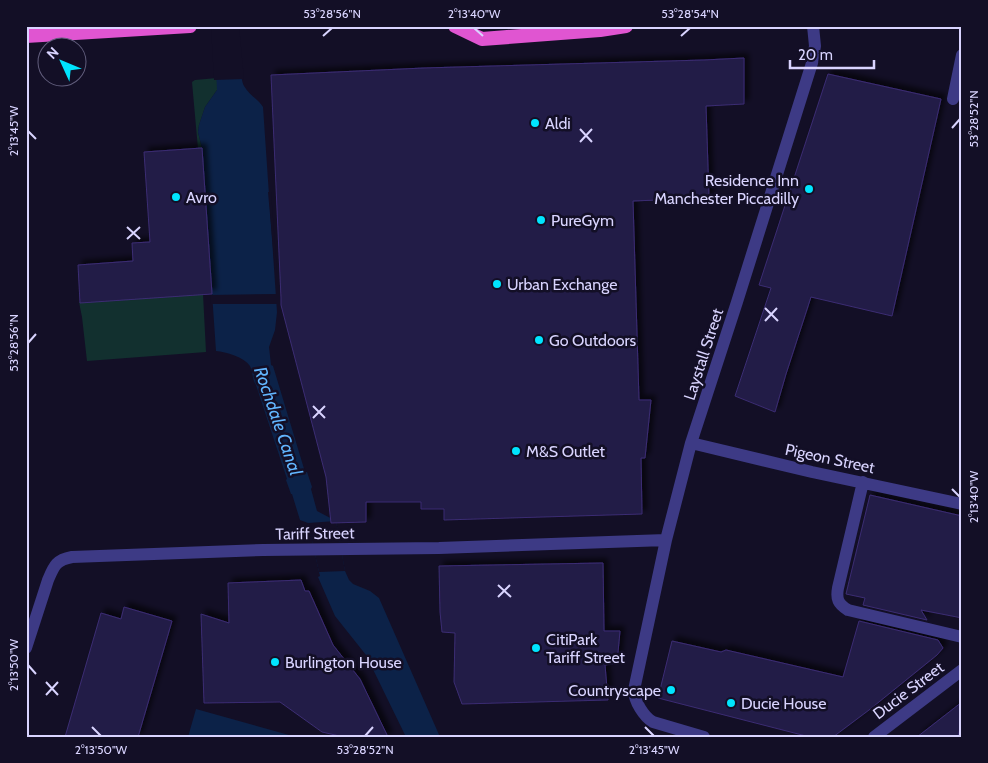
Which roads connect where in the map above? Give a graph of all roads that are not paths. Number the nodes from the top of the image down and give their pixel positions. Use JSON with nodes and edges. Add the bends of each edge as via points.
{"nodes":[{"id":1,"x":190,"y":26,"type":"edge"},
{"id":2,"x":455,"y":26,"type":"edge"},
{"id":3,"x":626,"y":26,"type":"edge"},
{"id":4,"x":813,"y":26,"type":"edge"},
{"id":5,"x":104,"y":29,"type":"edge"},
{"id":6,"x":26,"y":36,"type":"edge"},
{"id":7,"x":962,"y":56,"type":"edge"},
{"id":8,"x":953,"y":99,"type":"dead end"},
{"id":9,"x":692,"y":443,"type":"junction"},
{"id":10,"x":863,"y":482,"type":"junction"},
{"id":11,"x":962,"y":504,"type":"edge"},
{"id":12,"x":666,"y":540,"type":"junction"},
{"id":13,"x":962,"y":637,"type":"edge"},
{"id":14,"x":26,"y":648,"type":"edge"},
{"id":15,"x":962,"y":670,"type":"edge"},
{"id":16,"x":704,"y":737,"type":"edge"},
{"id":17,"x":874,"y":737,"type":"edge"}],
"edges":[{"from":1,"to":5,"type":"highway"},
{"from":2,"to":3,"type":"highway","via":[[482,39]]},
{"from":4,"to":9,"type":"street","name":"Laystall Street","via":[[815,46],[812,63]]},
{"from":5,"to":6,"type":"highway"},
{"from":7,"to":8,"type":"street"},
{"from":9,"to":10,"type":"street","name":"Pigeon Street"},
{"from":9,"to":12,"type":"street","name":"Laystall Street"},
{"from":10,"to":11,"type":"street","name":"Pigeon Street"},
{"from":10,"to":13,"type":"street","via":[[837,599],[848,610]]},
{"from":12,"to":14,"type":"street","name":"Tariff Street","via":[[72,557],[56,564]]},
{"from":12,"to":16,"type":"street","name":"Laystall Street","via":[[634,696],[648,720]]},
{"from":15,"to":17,"type":"street","name":"Ducie Street"}]}
